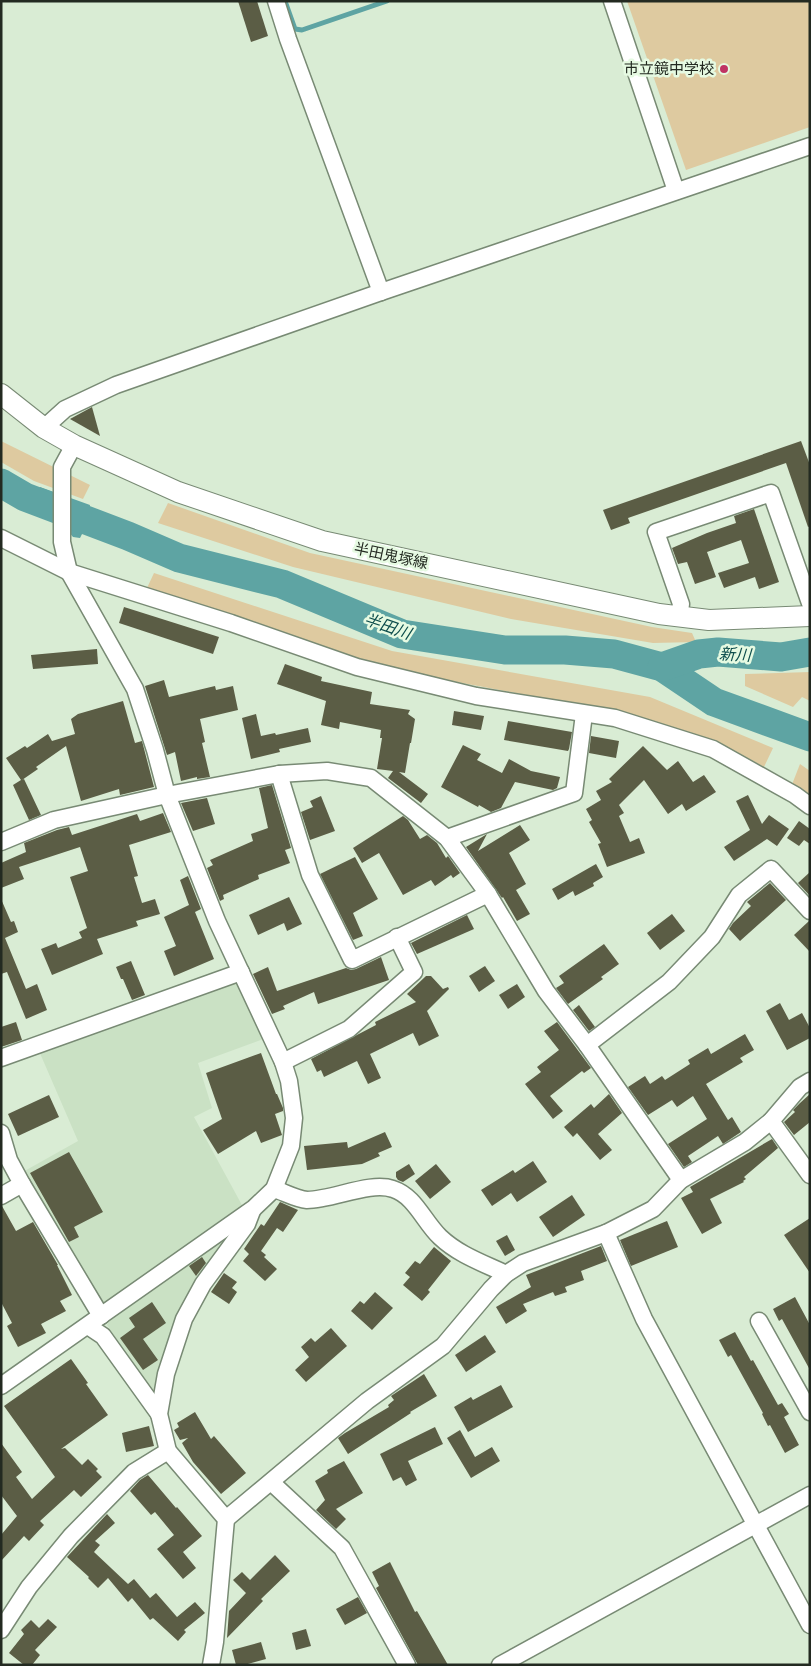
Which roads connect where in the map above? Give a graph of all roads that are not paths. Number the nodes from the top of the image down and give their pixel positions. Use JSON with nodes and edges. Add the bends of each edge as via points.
{"nodes":[{"id":1,"x":276,"y":1,"type":"edge"},
{"id":2,"x":612,"y":1,"type":"edge"},
{"id":3,"x":810,"y":146,"type":"edge"},
{"id":4,"x":676,"y":191,"type":"junction"},
{"id":5,"x":381,"y":292,"type":"junction"},
{"id":6,"x":1,"y":394,"type":"edge"},
{"id":7,"x":44,"y":428,"type":"junction"},
{"id":8,"x":74,"y":445,"type":"junction"},
{"id":9,"x":1,"y":538,"type":"edge"},
{"id":10,"x":69,"y":572,"type":"junction"},
{"id":11,"x":810,"y":603,"type":"edge"},
{"id":12,"x":810,"y":616,"type":"edge"},
{"id":13,"x":679,"y":617,"type":"junction"},
{"id":14,"x":584,"y":714,"type":"junction"},
{"id":15,"x":279,"y":774,"type":"junction"},
{"id":16,"x":167,"y":795,"type":"junction"},
{"id":17,"x":810,"y":806,"type":"edge"},
{"id":18,"x":448,"y":838,"type":"junction"},
{"id":19,"x":1,"y":842,"type":"edge"},
{"id":20,"x":488,"y":894,"type":"junction"},
{"id":21,"x":810,"y":911,"type":"edge"},
{"id":22,"x":397,"y":937,"type":"junction"},
{"id":23,"x":241,"y":972,"type":"junction"},
{"id":24,"x":587,"y":1045,"type":"junction"},
{"id":25,"x":1,"y":1058,"type":"edge"},
{"id":26,"x":283,"y":1062,"type":"junction"},
{"id":27,"x":810,"y":1081,"type":"edge"},
{"id":28,"x":771,"y":1121,"type":"junction"},
{"id":29,"x":1,"y":1133,"type":"edge"},
{"id":30,"x":810,"y":1175,"type":"edge"},
{"id":31,"x":681,"y":1180,"type":"junction"},
{"id":32,"x":22,"y":1184,"type":"junction"},
{"id":33,"x":274,"y":1189,"type":"junction"},
{"id":34,"x":1,"y":1196,"type":"edge"},
{"id":35,"x":254,"y":1208,"type":"junction"},
{"id":36,"x":606,"y":1232,"type":"junction"},
{"id":37,"x":506,"y":1274,"type":"junction"},
{"id":38,"x":102,"y":1316,"type":"junction"},
{"id":39,"x":759,"y":1321,"type":"dead end"},
{"id":40,"x":88,"y":1326,"type":"junction"},
{"id":41,"x":1,"y":1386,"type":"edge"},
{"id":42,"x":810,"y":1412,"type":"edge"},
{"id":43,"x":159,"y":1414,"type":"junction"},
{"id":44,"x":168,"y":1451,"type":"junction"},
{"id":45,"x":271,"y":1482,"type":"junction"},
{"id":46,"x":810,"y":1495,"type":"edge"},
{"id":47,"x":226,"y":1519,"type":"junction"},
{"id":48,"x":755,"y":1526,"type":"junction"},
{"id":49,"x":810,"y":1625,"type":"edge"},
{"id":50,"x":1,"y":1630,"type":"edge"},
{"id":51,"x":211,"y":1665,"type":"edge"},
{"id":52,"x":407,"y":1665,"type":"edge"},
{"id":53,"x":500,"y":1665,"type":"edge"}],
"edges":[{"from":1,"to":5,"type":"street"},
{"from":2,"to":4,"type":"street"},
{"from":3,"to":4,"type":"street"},
{"from":4,"to":5,"type":"street"},
{"from":5,"to":7,"type":"street","via":[[116,385],[66,409]]},
{"from":6,"to":7,"type":"main road","name":"半田鬼塚線"},
{"from":7,"to":8,"type":"main road","name":"半田鬼塚線"},
{"from":8,"to":10,"type":"street","via":[[62,467],[62,542]]},
{"from":8,"to":13,"type":"main road","name":"半田鬼塚線","via":[[178,492],[322,541]]},
{"from":9,"to":10,"type":"street"},
{"from":10,"to":14,"type":"street","via":[[357,667],[476,696]]},
{"from":10,"to":16,"type":"street","via":[[136,689]]},
{"from":11,"to":13,"type":"street","via":[[771,493],[656,532],[681,604]]},
{"from":12,"to":13,"type":"main road","name":"半田鬼塚線","via":[[709,620]]},
{"from":14,"to":17,"type":"street","via":[[615,718],[713,749]]},
{"from":14,"to":18,"type":"street","via":[[574,793]]},
{"from":15,"to":16,"type":"street"},
{"from":15,"to":18,"type":"street","via":[[327,772],[371,778]]},
{"from":15,"to":22,"type":"street","via":[[310,874],[352,960]]},
{"from":16,"to":19,"type":"street","via":[[54,820]]},
{"from":16,"to":23,"type":"street"},
{"from":18,"to":20,"type":"street"},
{"from":20,"to":22,"type":"street"},
{"from":20,"to":24,"type":"street","via":[[546,991]]},
{"from":21,"to":24,"type":"street","via":[[771,869],[739,895],[712,937],[669,982]]},
{"from":22,"to":26,"type":"street","via":[[414,972],[349,1029]]},
{"from":23,"to":25,"type":"street"},
{"from":23,"to":26,"type":"street"},
{"from":24,"to":31,"type":"street"},
{"from":26,"to":33,"type":"street","via":[[294,1118],[291,1146]]},
{"from":27,"to":28,"type":"street","via":[[800,1086]]},
{"from":28,"to":30,"type":"street"},
{"from":28,"to":31,"type":"street","via":[[745,1142]]},
{"from":29,"to":32,"type":"street","via":[[9,1160]]},
{"from":31,"to":36,"type":"street","via":[[652,1209]]},
{"from":32,"to":34,"type":"street"},
{"from":32,"to":38,"type":"street"},
{"from":33,"to":35,"type":"street"},
{"from":33,"to":37,"type":"street","via":[[304,1200],[374,1187],[392,1188],[405,1195],[438,1236],[457,1252]]},
{"from":35,"to":38,"type":"street"},
{"from":35,"to":43,"type":"street","via":[[247,1224],[203,1284],[184,1318],[166,1374]]},
{"from":36,"to":37,"type":"street","via":[[524,1263]]},
{"from":36,"to":48,"type":"street","via":[[644,1319]]},
{"from":37,"to":45,"type":"street","via":[[443,1346],[367,1401]]},
{"from":38,"to":40,"type":"street"},
{"from":39,"to":42,"type":"street"},
{"from":40,"to":41,"type":"street"},
{"from":40,"to":43,"type":"street","via":[[102,1336]]},
{"from":43,"to":44,"type":"street"},
{"from":44,"to":47,"type":"street"},
{"from":44,"to":50,"type":"street","via":[[134,1472],[71,1536],[29,1587]]},
{"from":45,"to":47,"type":"street"},
{"from":45,"to":52,"type":"street","via":[[342,1548]]},
{"from":46,"to":48,"type":"street"},
{"from":47,"to":51,"type":"street"},
{"from":48,"to":49,"type":"street"},
{"from":48,"to":53,"type":"street"}]}
